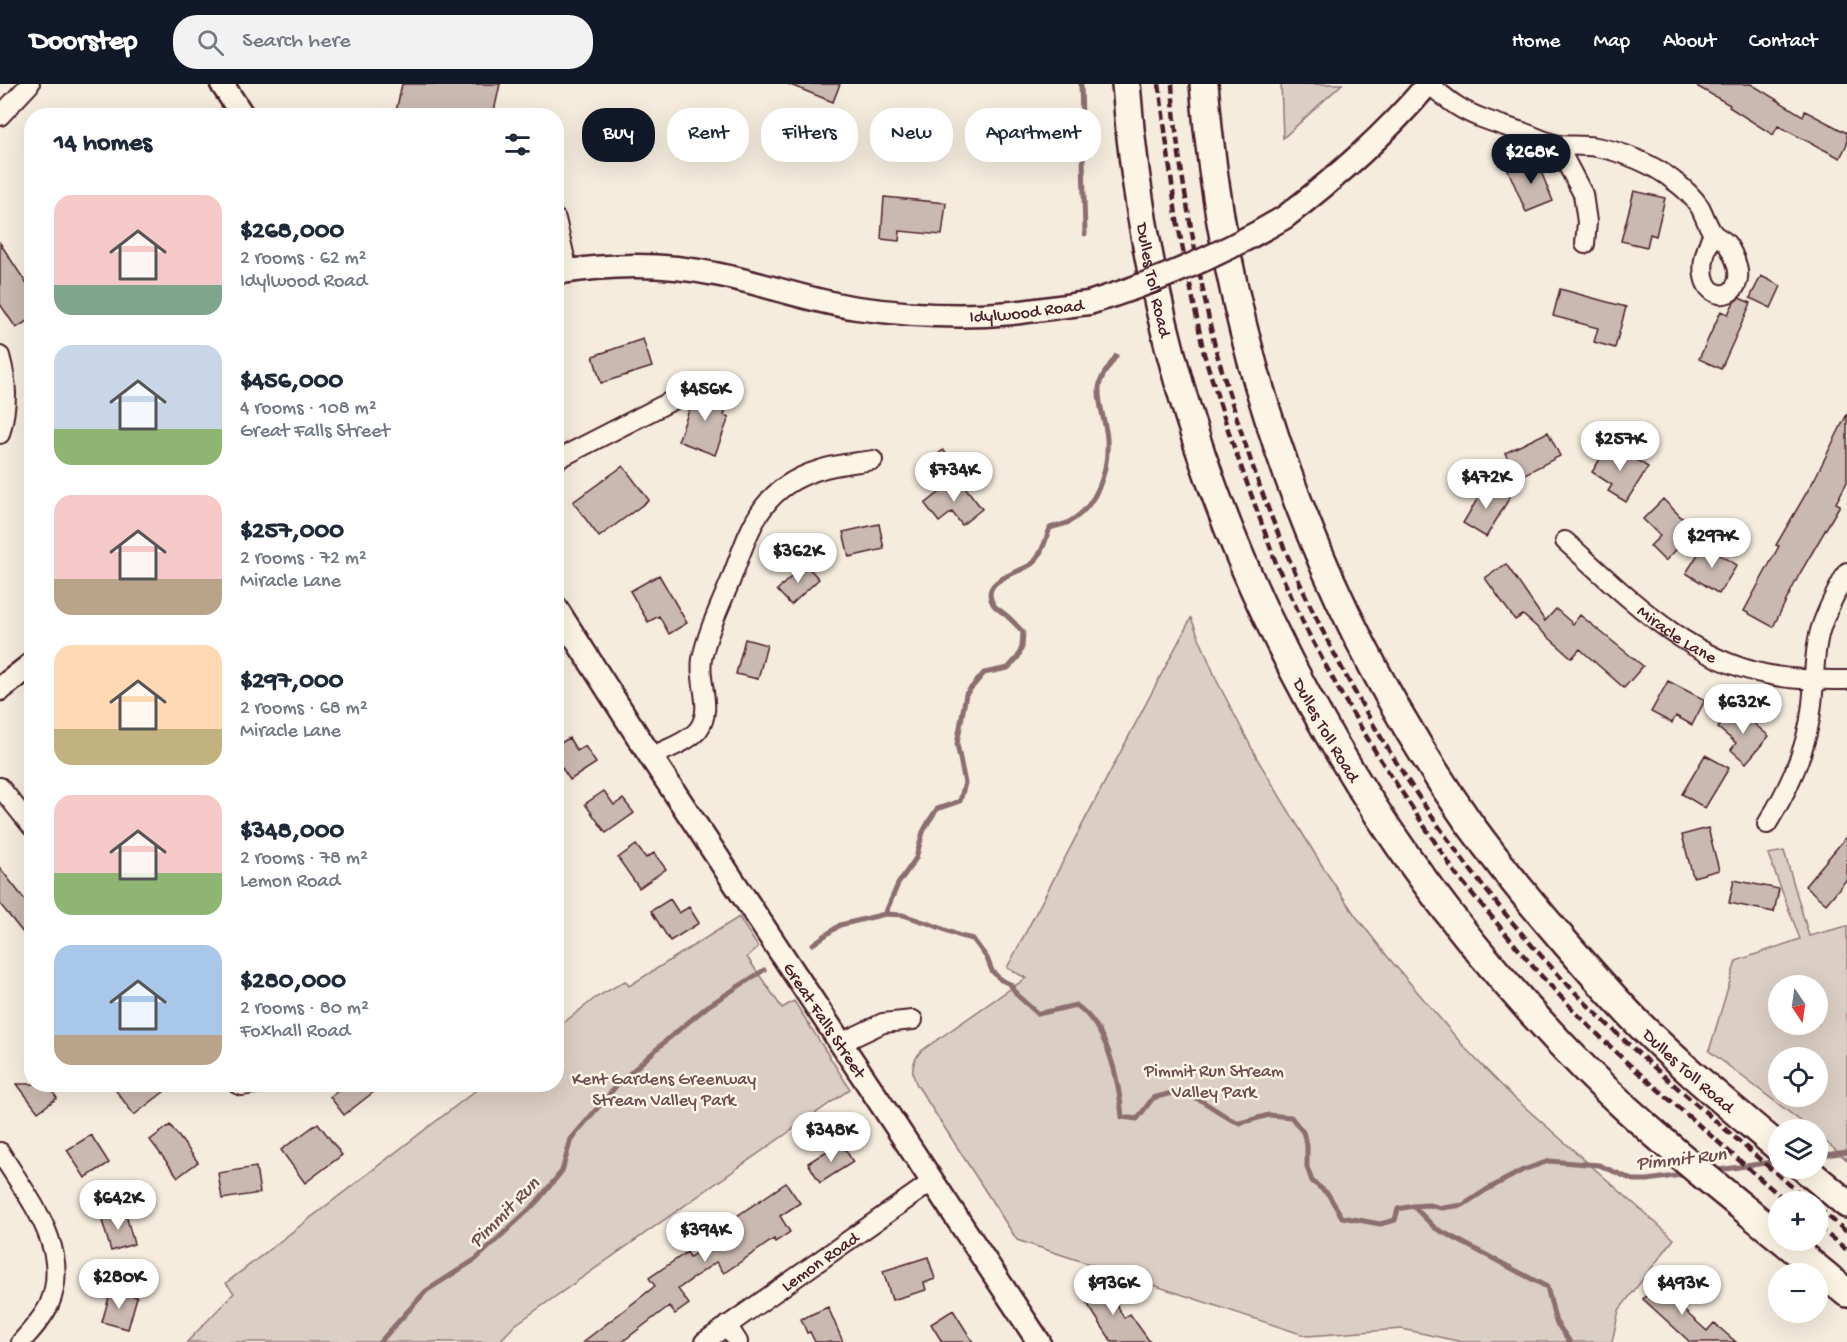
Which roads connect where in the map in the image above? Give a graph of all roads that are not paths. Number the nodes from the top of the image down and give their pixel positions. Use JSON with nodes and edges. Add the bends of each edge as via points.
{"nodes":[{"id":1,"x":30,"y":84,"type":"edge"},
{"id":2,"x":222,"y":84,"type":"edge"},
{"id":3,"x":1126,"y":84,"type":"edge"},
{"id":4,"x":1204,"y":84,"type":"edge"},
{"id":5,"x":1428,"y":84,"type":"edge"},
{"id":6,"x":238,"y":108,"type":"edge"},
{"id":7,"x":0,"y":116,"type":"edge"},
{"id":8,"x":1557,"y":145,"type":"junction"},
{"id":9,"x":1713,"y":233,"type":"dead end"},
{"id":10,"x":1585,"y":244,"type":"dead end"},
{"id":11,"x":564,"y":272,"type":"edge"},
{"id":12,"x":0,"y":356,"type":"edge"},
{"id":13,"x":679,"y":397,"type":"dead end"},
{"id":14,"x":0,"y":434,"type":"edge"},
{"id":15,"x":564,"y":456,"type":"edge"},
{"id":16,"x":873,"y":460,"type":"dead end"},
{"id":17,"x":1565,"y":541,"type":"dead end"},
{"id":18,"x":1847,"y":572,"type":"edge"},
{"id":19,"x":564,"y":621,"type":"edge"},
{"id":20,"x":24,"y":670,"type":"edge"},
{"id":21,"x":1847,"y":680,"type":"edge"},
{"id":22,"x":1814,"y":681,"type":"junction"},
{"id":23,"x":0,"y":689,"type":"edge"},
{"id":24,"x":651,"y":757,"type":"junction"},
{"id":25,"x":0,"y":787,"type":"edge"},
{"id":26,"x":24,"y":817,"type":"edge"},
{"id":27,"x":1767,"y":824,"type":"dead end"},
{"id":28,"x":913,"y":1020,"type":"dead end"},
{"id":29,"x":841,"y":1043,"type":"junction"},
{"id":30,"x":1768,"y":1139,"type":"edge"},
{"id":31,"x":0,"y":1152,"type":"edge"},
{"id":32,"x":1817,"y":1179,"type":"edge"},
{"id":33,"x":933,"y":1181,"type":"junction"},
{"id":34,"x":1847,"y":1204,"type":"edge"},
{"id":35,"x":1768,"y":1228,"type":"edge"},
{"id":36,"x":1796,"y":1251,"type":"edge"},
{"id":37,"x":1847,"y":1293,"type":"edge"},
{"id":38,"x":728,"y":1325,"type":"junction"},
{"id":39,"x":21,"y":1342,"type":"edge"},
{"id":40,"x":704,"y":1342,"type":"edge"},
{"id":41,"x":738,"y":1342,"type":"edge"},
{"id":42,"x":1039,"y":1342,"type":"edge"}],
"edges":[{"from":1,"to":7,"type":"street"},
{"from":2,"to":6,"type":"main road"},
{"from":3,"to":35,"type":"highway","name":"Dulles Toll Road","via":[[1142,219],[1165,330],[1187,408],[1241,560],[1303,689],[1371,804],[1417,872],[1487,962],[1588,1072]]},
{"from":4,"to":30,"type":"highway","name":"Dulles Toll Road","via":[[1226,253],[1257,384],[1294,493],[1377,674],[1470,824],[1511,878],[1618,1003],[1667,1052]]},
{"from":5,"to":8,"type":"street","via":[[1468,112]]},
{"from":5,"to":11,"type":"main road","name":"Idylwood Road","bridge":true,"via":[[1372,145],[1285,217],[1214,256],[1089,303],[1011,313],[941,316],[857,308],[686,269],[609,266]]},
{"from":8,"to":9,"type":"street","via":[[1597,147],[1662,171],[1699,206]]},
{"from":8,"to":10,"type":"street","via":[[1583,194]]},
{"from":12,"to":14,"type":"street","via":[[7,396]]},
{"from":13,"to":15,"type":"street"},
{"from":16,"to":24,"type":"street","via":[[820,470],[794,480],[761,508],[702,658],[704,718],[688,738]]},
{"from":17,"to":22,"type":"street","name":"Miracle Lane","via":[[1678,638],[1705,654],[1765,674]]},
{"from":18,"to":22,"type":"street","via":[[1820,632]]},
{"from":19,"to":24,"type":"main road","name":"Great Falls Street"},
{"from":20,"to":23,"type":"main road"},
{"from":21,"to":22,"type":"street","name":"Miracle Lane"},
{"from":22,"to":27,"type":"street","via":[[1800,759]]},
{"from":24,"to":29,"type":"main road","name":"Great Falls Street"},
{"from":25,"to":26,"type":"street"},
{"from":28,"to":29,"type":"street","via":[[883,1023]]},
{"from":29,"to":33,"type":"main road","name":"Great Falls Street"},
{"from":31,"to":39,"type":"street","via":[[46,1229],[55,1253],[54,1290],[48,1306]]},
{"from":32,"to":34,"type":"highway"},
{"from":33,"to":38,"type":"street","name":"Lemon Road"},
{"from":33,"to":42,"type":"main road","name":"Great Falls Street"},
{"from":36,"to":37,"type":"highway"},
{"from":38,"to":40,"type":"street","name":"Lemon Road"},
{"from":38,"to":41,"type":"street"}]}
